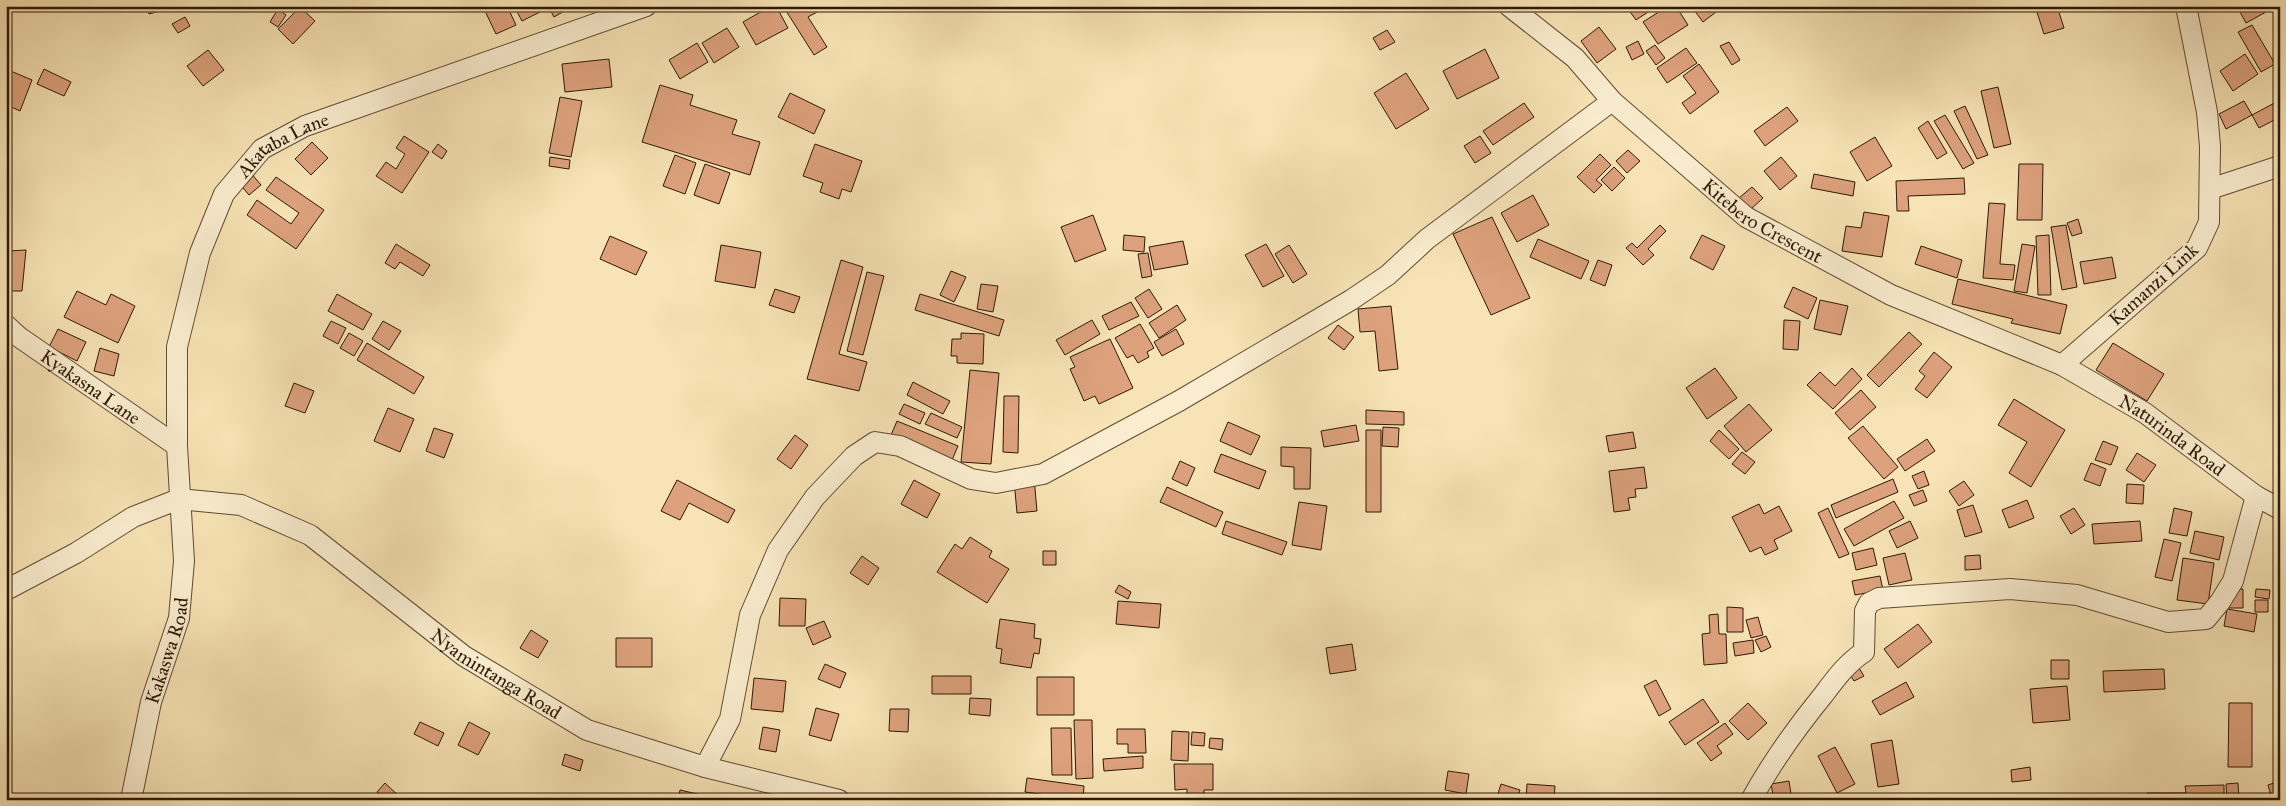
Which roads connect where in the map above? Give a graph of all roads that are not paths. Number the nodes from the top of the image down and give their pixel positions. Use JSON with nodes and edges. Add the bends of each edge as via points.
{"nodes":[{"id":1,"x":646,"y":6,"type":"edge"},
{"id":2,"x":1509,"y":6,"type":"edge"},
{"id":3,"x":2186,"y":6,"type":"edge"},
{"id":4,"x":1612,"y":101,"type":"junction"},
{"id":5,"x":2280,"y":166,"type":"edge"},
{"id":6,"x":2210,"y":189,"type":"junction"},
{"id":7,"x":6,"y":324,"type":"edge"},
{"id":8,"x":2062,"y":365,"type":"junction"},
{"id":9,"x":177,"y":446,"type":"junction"},
{"id":10,"x":2256,"y":496,"type":"junction"},
{"id":11,"x":179,"y":499,"type":"junction"},
{"id":12,"x":2280,"y":510,"type":"edge"},
{"id":13,"x":6,"y":590,"type":"edge"},
{"id":14,"x":705,"y":768,"type":"junction"},
{"id":15,"x":131,"y":800,"type":"edge"},
{"id":16,"x":840,"y":800,"type":"edge"},
{"id":17,"x":1751,"y":800,"type":"edge"}],
"edges":[{"from":1,"to":9,"type":"street","name":"Akataba Lane","via":[[306,126],[262,149],[224,194],[200,253],[177,347]]},
{"from":2,"to":4,"type":"street","name":"Kitebero Crescent","via":[[1575,58]]},
{"from":3,"to":6,"type":"street","name":"Kamanzi Link","via":[[2207,112]]},
{"from":4,"to":8,"type":"street","name":"Kitebero Crescent","via":[[1746,217],[1891,295]]},
{"from":4,"to":14,"type":"street","via":[[1427,239],[1388,275],[1351,300],[1179,401],[1043,474],[996,483],[971,479],[900,446],[875,442],[854,456],[815,497],[778,550],[750,615],[730,718]]},
{"from":5,"to":6,"type":"street"},
{"from":6,"to":8,"type":"street","name":"Kamanzi Link","via":[[2209,222],[2197,248]]},
{"from":7,"to":9,"type":"street","name":"Kyakasna Lane"},
{"from":8,"to":10,"type":"street","name":"Naturinda Road","via":[[2145,413]]},
{"from":9,"to":11,"type":"street","name":"Akataba Lane"},
{"from":10,"to":12,"type":"street","name":"Naturinda Road"},
{"from":10,"to":17,"type":"street","via":[[2233,580],[2206,619],[2168,622],[2077,595],[2010,589],[1879,598],[1869,603],[1864,611],[1864,652],[1851,660],[1806,716]]},
{"from":11,"to":13,"type":"street","via":[[133,517],[76,553]]},
{"from":11,"to":14,"type":"street","name":"Nyamintanga Road","via":[[241,505],[310,535],[464,656],[587,730]]},
{"from":11,"to":15,"type":"street","name":"Kakaswa Road","via":[[184,561],[179,618],[150,702]]},
{"from":14,"to":16,"type":"street","name":"Nyamintanga Road"}]}
